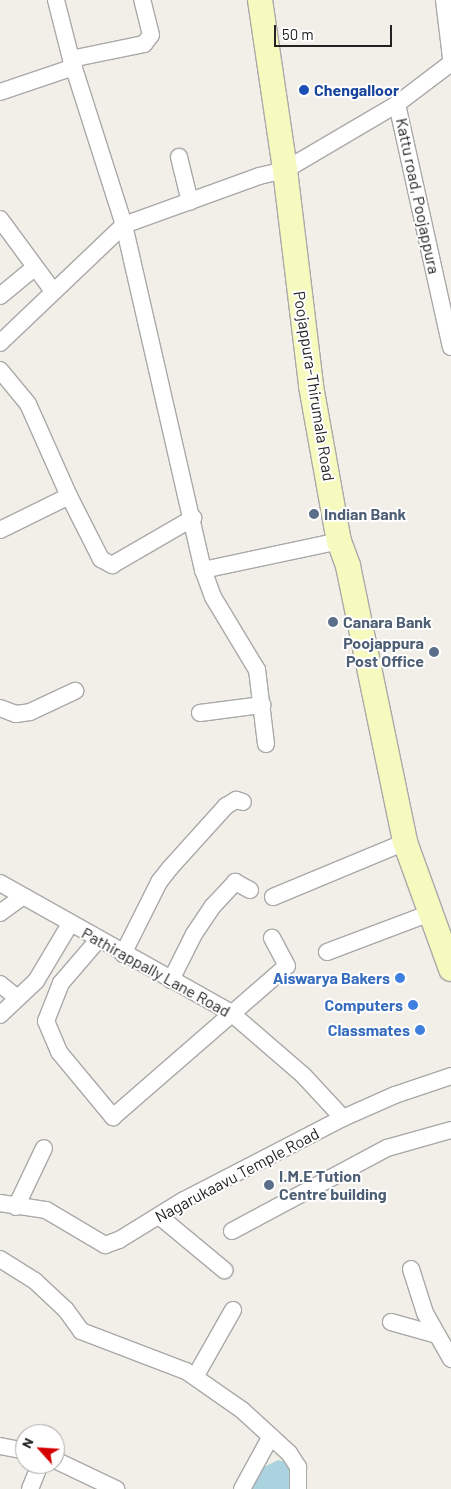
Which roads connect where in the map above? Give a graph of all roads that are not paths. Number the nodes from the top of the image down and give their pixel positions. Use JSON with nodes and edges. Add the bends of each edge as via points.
{"nodes":[{"id":1,"x":56,"y":0,"type":"edge"},
{"id":2,"x":142,"y":0,"type":"edge"},
{"id":3,"x":260,"y":0,"type":"edge"},
{"id":4,"x":444,"y":0,"type":"edge"},
{"id":5,"x":451,"y":58,"type":"edge"},
{"id":6,"x":73,"y":63,"type":"junction"},
{"id":7,"x":451,"y":63,"type":"edge"},
{"id":8,"x":0,"y":92,"type":"edge"},
{"id":9,"x":397,"y":104,"type":"junction"},
{"id":10,"x":179,"y":157,"type":"dead end"},
{"id":11,"x":285,"y":170,"type":"junction"},
{"id":12,"x":190,"y":202,"type":"junction"},
{"id":13,"x":0,"y":219,"type":"edge"},
{"id":14,"x":124,"y":225,"type":"junction"},
{"id":15,"x":34,"y":268,"type":"junction"},
{"id":16,"x":53,"y":291,"type":"junction"},
{"id":17,"x":0,"y":296,"type":"edge"},
{"id":18,"x":0,"y":343,"type":"edge"},
{"id":19,"x":451,"y":347,"type":"edge"},
{"id":20,"x":0,"y":370,"type":"edge"},
{"id":21,"x":69,"y":496,"type":"junction"},
{"id":22,"x":193,"y":518,"type":"junction"},
{"id":23,"x":0,"y":530,"type":"edge"},
{"id":24,"x":339,"y":541,"type":"junction"},
{"id":25,"x":203,"y":570,"type":"junction"},
{"id":26,"x":75,"y":691,"type":"dead end"},
{"id":27,"x":262,"y":705,"type":"junction"},
{"id":28,"x":0,"y":708,"type":"edge"},
{"id":29,"x":200,"y":713,"type":"dead end"},
{"id":30,"x":266,"y":744,"type":"dead end"},
{"id":31,"x":243,"y":802,"type":"dead end"},
{"id":32,"x":405,"y":842,"type":"junction"},
{"id":33,"x":0,"y":883,"type":"edge"},
{"id":34,"x":250,"y":890,"type":"dead end"},
{"id":35,"x":22,"y":897,"type":"junction"},
{"id":36,"x":273,"y":897,"type":"dead end"},
{"id":37,"x":0,"y":913,"type":"edge"},
{"id":38,"x":430,"y":913,"type":"junction"},
{"id":39,"x":70,"y":924,"type":"junction"},
{"id":40,"x":272,"y":938,"type":"dead end"},
{"id":41,"x":98,"y":940,"type":"junction"},
{"id":42,"x":327,"y":952,"type":"dead end"},
{"id":43,"x":123,"y":954,"type":"junction"},
{"id":44,"x":451,"y":969,"type":"edge"},
{"id":45,"x":171,"y":980,"type":"junction"},
{"id":46,"x":0,"y":984,"type":"edge"},
{"id":47,"x":17,"y":998,"type":"junction"},
{"id":48,"x":230,"y":1012,"type":"junction"},
{"id":49,"x":0,"y":1015,"type":"edge"},
{"id":50,"x":451,"y":1076,"type":"edge"},
{"id":51,"x":344,"y":1118,"type":"junction"},
{"id":52,"x":451,"y":1130,"type":"edge"},
{"id":53,"x":44,"y":1148,"type":"dead end"},
{"id":54,"x":0,"y":1203,"type":"edge"},
{"id":55,"x":16,"y":1207,"type":"junction"},
{"id":56,"x":159,"y":1216,"type":"junction"},
{"id":57,"x":232,"y":1231,"type":"dead end"},
{"id":58,"x":0,"y":1259,"type":"edge"},
{"id":59,"x":411,"y":1269,"type":"dead end"},
{"id":60,"x":224,"y":1270,"type":"dead end"},
{"id":61,"x":233,"y":1310,"type":"dead end"},
{"id":62,"x":391,"y":1322,"type":"dead end"},
{"id":63,"x":437,"y":1335,"type":"junction"},
{"id":64,"x":451,"y":1359,"type":"edge"},
{"id":65,"x":195,"y":1377,"type":"junction"},
{"id":66,"x":271,"y":1436,"type":"junction"},
{"id":67,"x":0,"y":1446,"type":"edge"},
{"id":68,"x":15,"y":1449,"type":"edge"},
{"id":69,"x":65,"y":1465,"type":"edge"},
{"id":70,"x":36,"y":1474,"type":"edge"},
{"id":71,"x":30,"y":1489,"type":"edge"},
{"id":72,"x":116,"y":1489,"type":"edge"},
{"id":73,"x":242,"y":1489,"type":"edge"},
{"id":74,"x":298,"y":1489,"type":"edge"}],
"edges":[{"from":1,"to":6,"type":"street"},
{"from":2,"to":6,"type":"street","via":[[151,35],[144,44]]},
{"from":3,"to":11,"type":"main road","name":"Poojappura-Thirumala Road"},
{"from":4,"to":5,"type":"street"},
{"from":6,"to":8,"type":"street"},
{"from":6,"to":14,"type":"street"},
{"from":7,"to":9,"type":"street"},
{"from":9,"to":11,"type":"street"},
{"from":9,"to":19,"type":"street","name":"Kattu road, Poojappura"},
{"from":10,"to":12,"type":"street"},
{"from":11,"to":12,"type":"street","via":[[259,176]]},
{"from":11,"to":24,"type":"main road","name":"Poojappura-Thirumala Road","via":[[311,386]]},
{"from":12,"to":14,"type":"street"},
{"from":13,"to":15,"type":"street"},
{"from":14,"to":16,"type":"street"},
{"from":14,"to":22,"type":"street"},
{"from":15,"to":16,"type":"street"},
{"from":15,"to":17,"type":"street"},
{"from":16,"to":18,"type":"street"},
{"from":20,"to":21,"type":"street","via":[[28,404]]},
{"from":21,"to":22,"type":"street","via":[[106,564],[112,565]]},
{"from":21,"to":23,"type":"street"},
{"from":22,"to":25,"type":"street"},
{"from":24,"to":25,"type":"street"},
{"from":24,"to":32,"type":"main road","name":"Poojappura-Thirumala Road","via":[[348,566]]},
{"from":25,"to":27,"type":"street","via":[[213,597],[257,670]]},
{"from":26,"to":28,"type":"street","via":[[30,712],[16,714]]},
{"from":27,"to":29,"type":"street"},
{"from":27,"to":30,"type":"street"},
{"from":31,"to":43,"type":"street","via":[[236,800],[226,806],[170,868],[159,882]]},
{"from":32,"to":36,"type":"street"},
{"from":32,"to":38,"type":"main road","name":"Poojappura-Thirumala Road"},
{"from":33,"to":35,"type":"street","name":"Pathirappally Lane Road"},
{"from":34,"to":45,"type":"street","via":[[235,882],[213,906],[194,934]]},
{"from":35,"to":37,"type":"street"},
{"from":35,"to":39,"type":"street","name":"Pathirappally Lane Road"},
{"from":38,"to":42,"type":"street"},
{"from":38,"to":44,"type":"main road","name":"Poojappura-Thirumala Road"},
{"from":39,"to":41,"type":"street","name":"Pathirappally Lane Road"},
{"from":39,"to":47,"type":"street","via":[[36,981]]},
{"from":40,"to":48,"type":"street","via":[[287,966]]},
{"from":41,"to":43,"type":"street","name":"Pathirappally Lane Road"},
{"from":41,"to":48,"type":"street","via":[[61,983],[46,1021],[59,1052],[112,1117]]},
{"from":43,"to":45,"type":"street","name":"Pathirappally Lane Road"},
{"from":45,"to":48,"type":"street","name":"Pathirappally Lane Road"},
{"from":46,"to":47,"type":"street"},
{"from":47,"to":49,"type":"street"},
{"from":48,"to":51,"type":"street","name":"Pathirappally Lane Road","via":[[303,1075]]},
{"from":50,"to":51,"type":"street","name":"Nagarukaavu Temple Road","via":[[394,1095]]},
{"from":51,"to":56,"type":"street","name":"Nagarukaavu Temple Road"},
{"from":52,"to":57,"type":"street","via":[[387,1148]]},
{"from":53,"to":55,"type":"street"},
{"from":54,"to":55,"type":"street","name":"Nagarukaavu Temple Road"},
{"from":55,"to":56,"type":"street","name":"Nagarukaavu Temple Road","via":[[46,1210],[105,1246]]},
{"from":56,"to":60,"type":"street"},
{"from":58,"to":65,"type":"street","via":[[35,1281],[66,1310],[81,1331]]},
{"from":59,"to":63,"type":"street","via":[[425,1313]]},
{"from":61,"to":65,"type":"street"},
{"from":62,"to":63,"type":"street"},
{"from":63,"to":64,"type":"street"},
{"from":65,"to":66,"type":"street","via":[[242,1410]]},
{"from":66,"to":73,"type":"street"},
{"from":66,"to":74,"type":"street","via":[[298,1467]]},
{"from":67,"to":68,"type":"street"},
{"from":69,"to":72,"type":"street"},
{"from":70,"to":71,"type":"street"}]}
